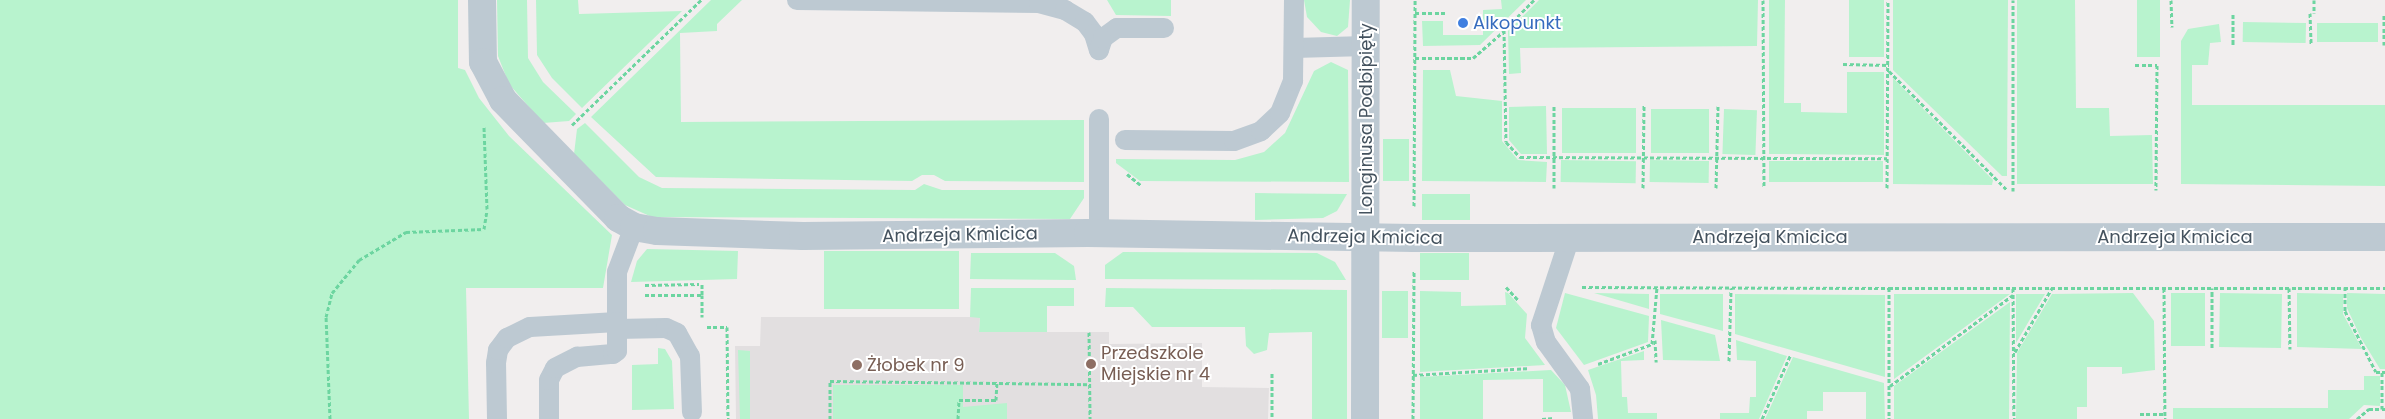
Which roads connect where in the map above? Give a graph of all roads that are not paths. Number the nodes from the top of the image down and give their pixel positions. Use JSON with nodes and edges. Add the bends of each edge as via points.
{"nodes":[{"id":1,"x":482,"y":0,"type":"edge"},
{"id":2,"x":797,"y":0,"type":"edge"},
{"id":3,"x":1294,"y":0,"type":"edge"},
{"id":4,"x":1366,"y":0,"type":"edge"},
{"id":5,"x":1164,"y":28,"type":"dead end"},
{"id":6,"x":1366,"y":46,"type":"junction"},
{"id":7,"x":1294,"y":48,"type":"junction"},
{"id":8,"x":1099,"y":119,"type":"dead end"},
{"id":9,"x":1125,"y":140,"type":"dead end"},
{"id":10,"x":634,"y":227,"type":"junction"},
{"id":11,"x":1099,"y":234,"type":"junction"},
{"id":12,"x":1367,"y":237,"type":"junction"},
{"id":13,"x":1570,"y":237,"type":"junction"},
{"id":14,"x":2385,"y":237,"type":"edge"},
{"id":15,"x":617,"y":326,"type":"junction"},
{"id":16,"x":692,"y":412,"type":"dead end"},
{"id":17,"x":497,"y":419,"type":"edge"},
{"id":18,"x":549,"y":419,"type":"edge"},
{"id":19,"x":1365,"y":419,"type":"edge"},
{"id":20,"x":1582,"y":419,"type":"edge"}],
"edges":[{"from":1,"to":10,"type":"street","name":"Andrzeja Kmicica","via":[[483,62],[501,98],[547,149],[618,218]]},
{"from":2,"to":5,"type":"lane","via":[[1039,3],[1065,10],[1085,22],[1094,34],[1099,50],[1103,38],[1117,28]]},
{"from":3,"to":7,"type":"lane"},
{"from":4,"to":6,"type":"street","name":"Longinusa Podbipięty"},
{"from":6,"to":7,"type":"lane"},
{"from":6,"to":12,"type":"street","name":"Longinusa Podbipięty"},
{"from":7,"to":9,"type":"lane","via":[[1293,82],[1285,104],[1270,123],[1255,134],[1234,141]]},
{"from":8,"to":11,"type":"lane"},
{"from":10,"to":11,"type":"street","name":"Andrzeja Kmicica","via":[[707,234],[803,236]]},
{"from":10,"to":15,"type":"lane","via":[[620,260]]},
{"from":11,"to":12,"type":"street","name":"Andrzeja Kmicica"},
{"from":12,"to":13,"type":"street","name":"Andrzeja Kmicica"},
{"from":12,"to":19,"type":"street","name":"Longinusa Podbipięty"},
{"from":13,"to":14,"type":"street","name":"Andrzeja Kmicica"},
{"from":13,"to":20,"type":"lane","via":[[1541,318],[1543,337],[1568,369],[1582,396]]},
{"from":15,"to":16,"type":"lane","via":[[666,328],[677,333],[690,356]]},
{"from":15,"to":17,"type":"lane","via":[[530,327],[507,338],[498,350],[496,363]]},
{"from":15,"to":18,"type":"lane","via":[[617,350],[613,354],[577,357],[554,368],[549,380]]}]}
